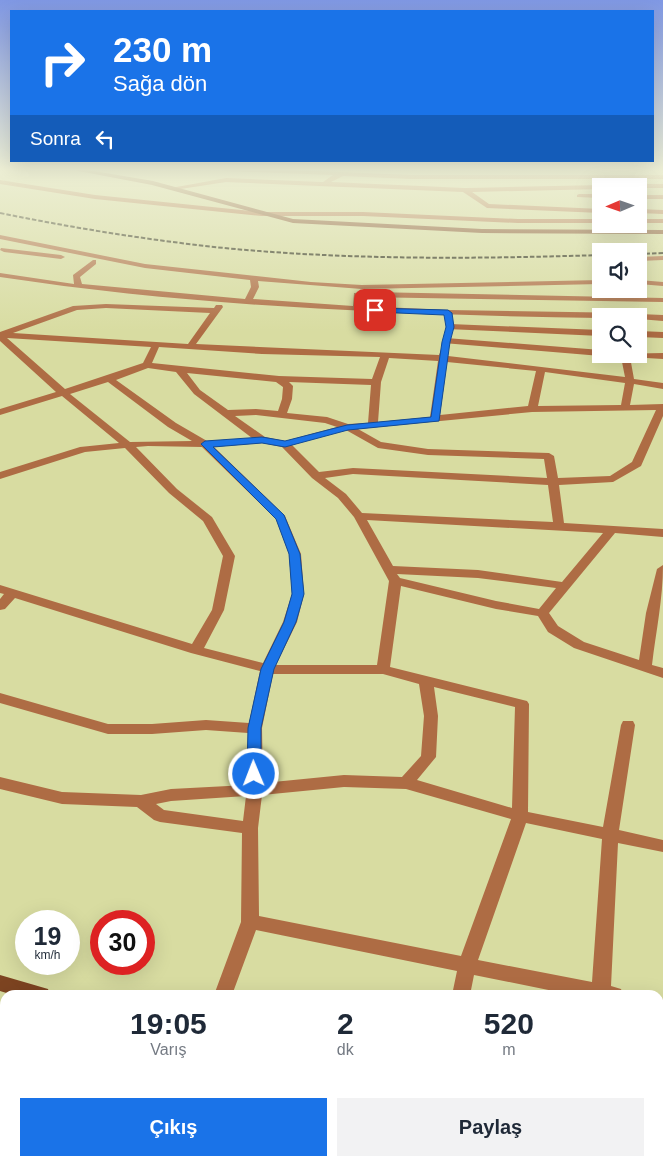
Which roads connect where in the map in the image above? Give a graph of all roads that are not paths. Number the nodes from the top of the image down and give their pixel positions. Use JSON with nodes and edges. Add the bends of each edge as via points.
{"nodes":[{"id":1,"x":343,"y":223,"type":"edge"},
{"id":2,"x":496,"y":223,"type":"edge"},
{"id":3,"x":496,"y":231,"type":"junction"},
{"id":4,"x":663,"y":232,"type":"edge"},
{"id":5,"x":0,"y":237,"type":"edge"},
{"id":6,"x":1,"y":249,"type":"edge"},
{"id":7,"x":663,"y":258,"type":"edge"},
{"id":8,"x":647,"y":259,"type":"edge"},
{"id":9,"x":93,"y":262,"type":"junction"},
{"id":10,"x":144,"y":266,"type":"junction"},
{"id":11,"x":0,"y":275,"type":"edge"},
{"id":12,"x":254,"y":277,"type":"junction"},
{"id":13,"x":592,"y":282,"type":"edge"},
{"id":14,"x":647,"y":283,"type":"edge"},
{"id":15,"x":663,"y":284,"type":"edge"},
{"id":16,"x":78,"y":286,"type":"junction"},
{"id":17,"x":223,"y":299,"type":"junction"},
{"id":18,"x":663,"y":300,"type":"edge"},
{"id":19,"x":248,"y":301,"type":"junction"},
{"id":20,"x":357,"y":309,"type":"junction"},
{"id":21,"x":216,"y":311,"type":"junction"},
{"id":22,"x":448,"y":313,"type":"junction"},
{"id":23,"x":592,"y":315,"type":"edge"},
{"id":24,"x":647,"y":317,"type":"edge"},
{"id":25,"x":663,"y":318,"type":"edge"},
{"id":26,"x":450,"y":327,"type":"junction"},
{"id":27,"x":592,"y":333,"type":"edge"},
{"id":28,"x":647,"y":334,"type":"edge"},
{"id":29,"x":0,"y":335,"type":"edge"},
{"id":30,"x":663,"y":335,"type":"edge"},
{"id":31,"x":446,"y":342,"type":"junction"},
{"id":32,"x":156,"y":345,"type":"junction"},
{"id":33,"x":190,"y":347,"type":"junction"},
{"id":34,"x":592,"y":352,"type":"edge"},
{"id":35,"x":647,"y":355,"type":"edge"},
{"id":36,"x":385,"y":356,"type":"junction"},
{"id":37,"x":663,"y":356,"type":"edge"},
{"id":38,"x":443,"y":360,"type":"junction"},
{"id":39,"x":627,"y":363,"type":"edge"},
{"id":40,"x":147,"y":365,"type":"junction"},
{"id":41,"x":541,"y":369,"type":"junction"},
{"id":42,"x":179,"y":370,"type":"junction"},
{"id":43,"x":109,"y":379,"type":"junction"},
{"id":44,"x":279,"y":379,"type":"junction"},
{"id":45,"x":630,"y":380,"type":"junction"},
{"id":46,"x":376,"y":382,"type":"junction"},
{"id":47,"x":663,"y":386,"type":"edge"},
{"id":48,"x":62,"y":392,"type":"junction"},
{"id":49,"x":625,"y":407,"type":"junction"},
{"id":50,"x":662,"y":407,"type":"edge"},
{"id":51,"x":532,"y":409,"type":"junction"},
{"id":52,"x":0,"y":412,"type":"edge"},
{"id":53,"x":224,"y":413,"type":"junction"},
{"id":54,"x":282,"y":414,"type":"junction"},
{"id":55,"x":435,"y":419,"type":"junction"},
{"id":56,"x":373,"y":426,"type":"junction"},
{"id":57,"x":347,"y":427,"type":"junction"},
{"id":58,"x":262,"y":440,"type":"junction"},
{"id":59,"x":127,"y":444,"type":"junction"},
{"id":60,"x":205,"y":444,"type":"junction"},
{"id":61,"x":285,"y":444,"type":"junction"},
{"id":62,"x":0,"y":476,"type":"edge"},
{"id":63,"x":316,"y":476,"type":"junction"},
{"id":64,"x":553,"y":482,"type":"junction"},
{"id":65,"x":359,"y":516,"type":"junction"},
{"id":66,"x":560,"y":528,"type":"junction"},
{"id":67,"x":612,"y":530,"type":"junction"},
{"id":68,"x":663,"y":533,"type":"edge"},
{"id":69,"x":663,"y":569,"type":"edge"},
{"id":70,"x":392,"y":575,"type":"junction"},
{"id":71,"x":566,"y":586,"type":"junction"},
{"id":72,"x":7,"y":591,"type":"edge"},
{"id":73,"x":0,"y":606,"type":"edge"},
{"id":74,"x":542,"y":613,"type":"junction"},
{"id":75,"x":196,"y":650,"type":"junction"},
{"id":76,"x":645,"y":668,"type":"junction"},
{"id":77,"x":267,"y":669,"type":"junction"},
{"id":78,"x":382,"y":670,"type":"junction"},
{"id":79,"x":663,"y":673,"type":"edge"},
{"id":80,"x":426,"y":680,"type":"junction"},
{"id":81,"x":0,"y":698,"type":"edge"},
{"id":82,"x":628,"y":724,"type":"dead end"},
{"id":83,"x":255,"y":728,"type":"junction"},
{"id":84,"x":0,"y":783,"type":"edge"},
{"id":85,"x":406,"y":783,"type":"junction"},
{"id":86,"x":255,"y":790,"type":"junction"},
{"id":87,"x":142,"y":801,"type":"junction"},
{"id":88,"x":520,"y":816,"type":"junction"},
{"id":89,"x":250,"y":828,"type":"junction"},
{"id":90,"x":610,"y":836,"type":"junction"},
{"id":91,"x":663,"y":846,"type":"edge"},
{"id":92,"x":250,"y":922,"type":"junction"},
{"id":93,"x":467,"y":965,"type":"junction"},
{"id":94,"x":0,"y":983,"type":"edge"},
{"id":95,"x":24,"y":990,"type":"edge"},
{"id":96,"x":225,"y":990,"type":"edge"},
{"id":97,"x":461,"y":990,"type":"edge"},
{"id":98,"x":587,"y":990,"type":"edge"},
{"id":99,"x":606,"y":990,"type":"edge"}],
"edges":[{"from":1,"to":3,"type":"street"},
{"from":2,"to":3,"type":"street"},
{"from":3,"to":4,"type":"street"},
{"from":5,"to":10,"type":"street"},
{"from":6,"to":9,"type":"street"},
{"from":7,"to":8,"type":"street"},
{"from":9,"to":10,"type":"street"},
{"from":9,"to":16,"type":"street","via":[[76,277]]},
{"from":10,"to":12,"type":"street"},
{"from":11,"to":16,"type":"street"},
{"from":12,"to":13,"type":"street","via":[[362,286]]},
{"from":12,"to":19,"type":"street","via":[[255,286]]},
{"from":14,"to":15,"type":"street"},
{"from":16,"to":17,"type":"street"},
{"from":17,"to":19,"type":"street"},
{"from":17,"to":21,"type":"street"},
{"from":18,"to":20,"type":"street","via":[[582,300],[474,294],[356,295]]},
{"from":19,"to":20,"type":"street"},
{"from":20,"to":22,"type":"street"},
{"from":21,"to":29,"type":"street","via":[[106,306],[76,308]]},
{"from":21,"to":33,"type":"street"},
{"from":22,"to":23,"type":"street"},
{"from":22,"to":26,"type":"street"},
{"from":24,"to":25,"type":"street"},
{"from":26,"to":27,"type":"street"},
{"from":26,"to":31,"type":"street"},
{"from":28,"to":30,"type":"street"},
{"from":29,"to":32,"type":"street"},
{"from":29,"to":48,"type":"street"},
{"from":31,"to":34,"type":"street"},
{"from":31,"to":38,"type":"street"},
{"from":32,"to":33,"type":"street"},
{"from":32,"to":40,"type":"street"},
{"from":33,"to":36,"type":"street"},
{"from":35,"to":37,"type":"street"},
{"from":36,"to":38,"type":"street"},
{"from":36,"to":46,"type":"street"},
{"from":38,"to":41,"type":"street"},
{"from":38,"to":55,"type":"street"},
{"from":39,"to":45,"type":"street"},
{"from":40,"to":42,"type":"street"},
{"from":40,"to":43,"type":"street"},
{"from":41,"to":45,"type":"street"},
{"from":41,"to":51,"type":"street"},
{"from":42,"to":44,"type":"street"},
{"from":42,"to":53,"type":"street","via":[[197,392]]},
{"from":43,"to":48,"type":"street"},
{"from":43,"to":60,"type":"street","via":[[172,425]]},
{"from":44,"to":46,"type":"street"},
{"from":44,"to":54,"type":"street","via":[[288,386]]},
{"from":45,"to":47,"type":"street"},
{"from":45,"to":49,"type":"street"},
{"from":46,"to":56,"type":"street"},
{"from":48,"to":52,"type":"street"},
{"from":48,"to":59,"type":"street"},
{"from":49,"to":50,"type":"street"},
{"from":49,"to":51,"type":"street"},
{"from":50,"to":64,"type":"street","via":[[637,464],[613,479]]},
{"from":51,"to":55,"type":"street"},
{"from":53,"to":54,"type":"street"},
{"from":53,"to":58,"type":"street"},
{"from":54,"to":57,"type":"street","via":[[327,420]]},
{"from":55,"to":56,"type":"street"},
{"from":56,"to":57,"type":"street"},
{"from":57,"to":61,"type":"street"},
{"from":57,"to":64,"type":"street","via":[[378,445],[412,450],[549,456]]},
{"from":58,"to":60,"type":"street"},
{"from":58,"to":61,"type":"street"},
{"from":59,"to":60,"type":"street"},
{"from":59,"to":62,"type":"street","via":[[84,449]]},
{"from":59,"to":75,"type":"street","via":[[172,490],[208,519],[229,556],[218,610]]},
{"from":60,"to":77,"type":"street","via":[[281,518],[294,554],[298,594],[290,622]]},
{"from":61,"to":63,"type":"street"},
{"from":63,"to":64,"type":"street","via":[[353,471]]},
{"from":63,"to":65,"type":"street","via":[[342,496]]},
{"from":64,"to":66,"type":"street"},
{"from":65,"to":66,"type":"street"},
{"from":65,"to":70,"type":"street"},
{"from":66,"to":67,"type":"street"},
{"from":67,"to":68,"type":"street"},
{"from":67,"to":71,"type":"street"},
{"from":69,"to":76,"type":"street","via":[[652,614]]},
{"from":70,"to":71,"type":"street","via":[[434,570]]},
{"from":70,"to":74,"type":"street","via":[[496,605]]},
{"from":70,"to":78,"type":"street"},
{"from":71,"to":74,"type":"street"},
{"from":72,"to":73,"type":"street"},
{"from":72,"to":75,"type":"street"},
{"from":74,"to":76,"type":"street","via":[[553,629],[579,645]]},
{"from":75,"to":77,"type":"street"},
{"from":76,"to":79,"type":"street"},
{"from":77,"to":78,"type":"street"},
{"from":77,"to":83,"type":"street"},
{"from":78,"to":80,"type":"street"},
{"from":80,"to":85,"type":"street","via":[[432,716],[428,757]]},
{"from":80,"to":88,"type":"street","via":[[522,704]]},
{"from":81,"to":83,"type":"street","via":[[108,729],[206,725]]},
{"from":82,"to":90,"type":"street"},
{"from":83,"to":86,"type":"street"},
{"from":84,"to":87,"type":"street","via":[[62,798]]},
{"from":85,"to":86,"type":"street","via":[[344,781]]},
{"from":85,"to":88,"type":"street"},
{"from":86,"to":87,"type":"street","via":[[171,795]]},
{"from":86,"to":89,"type":"street"},
{"from":87,"to":89,"type":"street","via":[[160,816]]},
{"from":88,"to":90,"type":"street"},
{"from":88,"to":93,"type":"street"},
{"from":89,"to":92,"type":"street"},
{"from":90,"to":91,"type":"street"},
{"from":90,"to":99,"type":"street"},
{"from":92,"to":93,"type":"street"},
{"from":92,"to":96,"type":"street"},
{"from":93,"to":97,"type":"street"},
{"from":93,"to":98,"type":"street"},
{"from":94,"to":95,"type":"street"}]}
